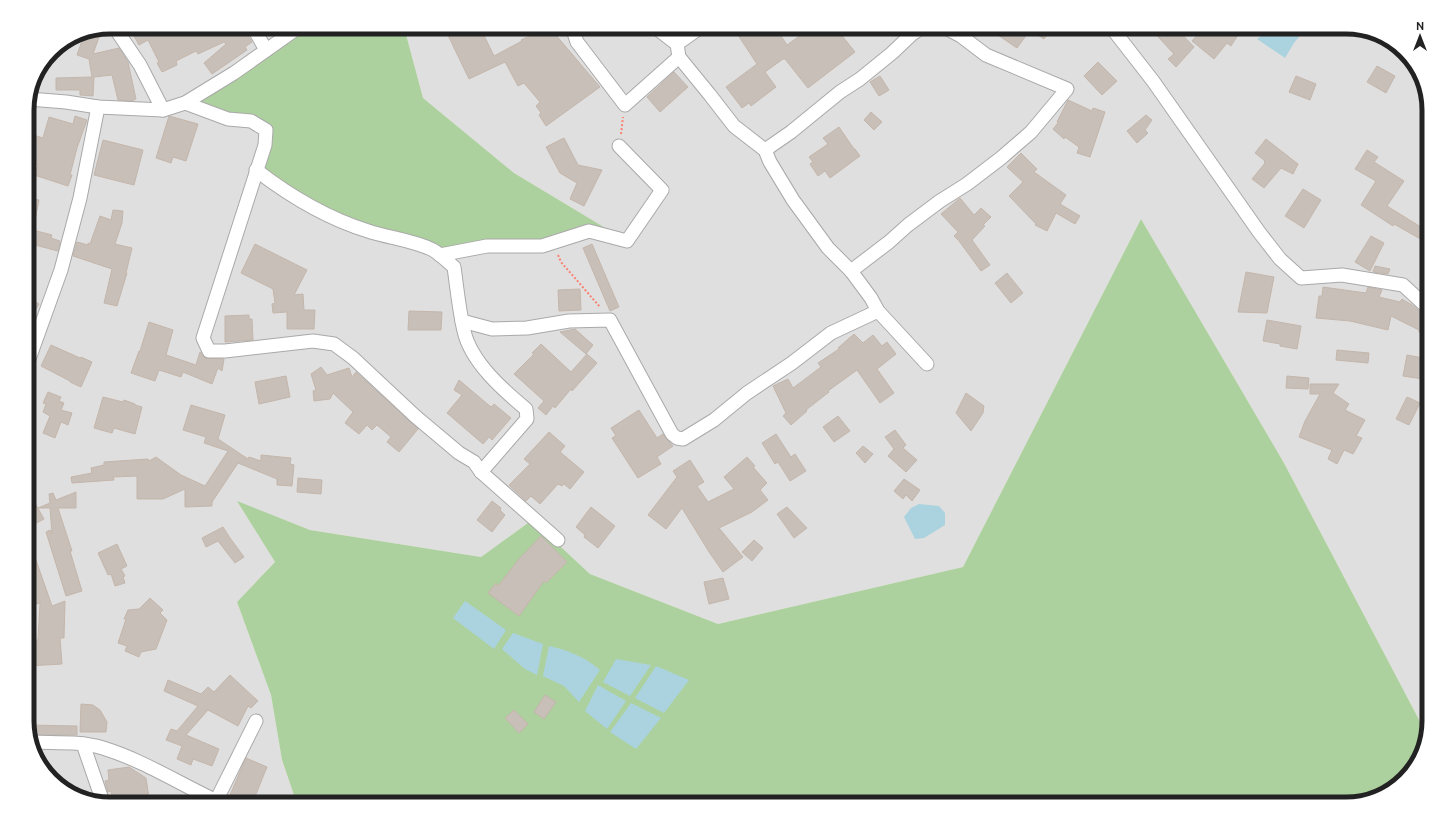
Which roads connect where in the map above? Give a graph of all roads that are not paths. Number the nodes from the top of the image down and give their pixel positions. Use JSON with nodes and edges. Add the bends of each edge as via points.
{"nodes":[{"id":1,"x":120,"y":34,"type":"edge"},
{"id":2,"x":257,"y":34,"type":"edge"},
{"id":3,"x":289,"y":34,"type":"edge"},
{"id":4,"x":574,"y":34,"type":"edge"},
{"id":5,"x":662,"y":34,"type":"edge"},
{"id":6,"x":694,"y":34,"type":"edge"},
{"id":7,"x":912,"y":34,"type":"edge"},
{"id":8,"x":957,"y":34,"type":"edge"},
{"id":9,"x":1116,"y":34,"type":"edge"},
{"id":10,"x":266,"y":50,"type":"junction"},
{"id":11,"x":678,"y":51,"type":"junction"},
{"id":12,"x":35,"y":99,"type":"edge"},
{"id":13,"x":185,"y":103,"type":"junction"},
{"id":14,"x":98,"y":107,"type":"junction"},
{"id":15,"x":163,"y":110,"type":"junction"},
{"id":16,"x":619,"y":146,"type":"road end"},
{"id":17,"x":765,"y":150,"type":"junction"},
{"id":18,"x":256,"y":170,"type":"junction"},
{"id":19,"x":440,"y":255,"type":"junction"},
{"id":20,"x":851,"y":271,"type":"junction"},
{"id":21,"x":1422,"y":302,"type":"edge"},
{"id":22,"x":878,"y":311,"type":"junction"},
{"id":23,"x":462,"y":321,"type":"junction"},
{"id":24,"x":34,"y":345,"type":"edge"},
{"id":25,"x":927,"y":364,"type":"dead end"},
{"id":26,"x":481,"y":472,"type":"junction"},
{"id":27,"x":558,"y":540,"type":"dead end"},
{"id":28,"x":256,"y":721,"type":"dead end"},
{"id":29,"x":37,"y":742,"type":"edge"},
{"id":30,"x":83,"y":744,"type":"junction"},
{"id":31,"x":101,"y":796,"type":"edge"},
{"id":32,"x":210,"y":797,"type":"edge"},
{"id":33,"x":222,"y":797,"type":"edge"}],
"edges":[{"from":1,"to":15,"type":"street","via":[[140,65]]},
{"from":2,"to":10,"type":"street"},
{"from":3,"to":10,"type":"street"},
{"from":4,"to":11,"type":"street","via":[[577,42],[625,106]]},
{"from":5,"to":11,"type":"street"},
{"from":6,"to":11,"type":"street"},
{"from":7,"to":17,"type":"street","via":[[860,79]]},
{"from":8,"to":20,"type":"street","via":[[986,55],[1067,89],[1031,132],[1001,158],[908,225]]},
{"from":9,"to":21,"type":"street","via":[[1280,259],[1301,278],[1342,275],[1403,284]]},
{"from":10,"to":13,"type":"street"},
{"from":11,"to":17,"type":"street","via":[[734,126]]},
{"from":12,"to":14,"type":"street"},
{"from":13,"to":15,"type":"street"},
{"from":13,"to":18,"type":"street","via":[[228,119],[251,121],[266,130]]},
{"from":14,"to":15,"type":"street"},
{"from":14,"to":24,"type":"street","via":[[80,198],[61,270]]},
{"from":16,"to":19,"type":"street","via":[[662,190],[627,241],[589,231],[542,246],[487,246]]},
{"from":17,"to":20,"type":"street","via":[[793,200],[828,248]]},
{"from":18,"to":19,"type":"street","via":[[281,190],[319,212],[367,231],[411,242]]},
{"from":18,"to":26,"type":"street","via":[[203,338],[209,351],[313,341],[334,344],[459,453],[474,462]]},
{"from":19,"to":23,"type":"street","via":[[454,267]]},
{"from":20,"to":22,"type":"street"},
{"from":22,"to":23,"type":"street","via":[[831,333],[714,420],[683,438],[677,438],[672,434],[610,320],[569,321],[527,328],[492,329]]},
{"from":22,"to":25,"type":"street"},
{"from":23,"to":26,"type":"street","via":[[474,355],[493,378],[526,409],[527,414],[527,419]]},
{"from":26,"to":27,"type":"street"},
{"from":28,"to":33,"type":"street"},
{"from":29,"to":30,"type":"street"},
{"from":30,"to":31,"type":"street"},
{"from":30,"to":32,"type":"street","via":[[130,758]]}]}
